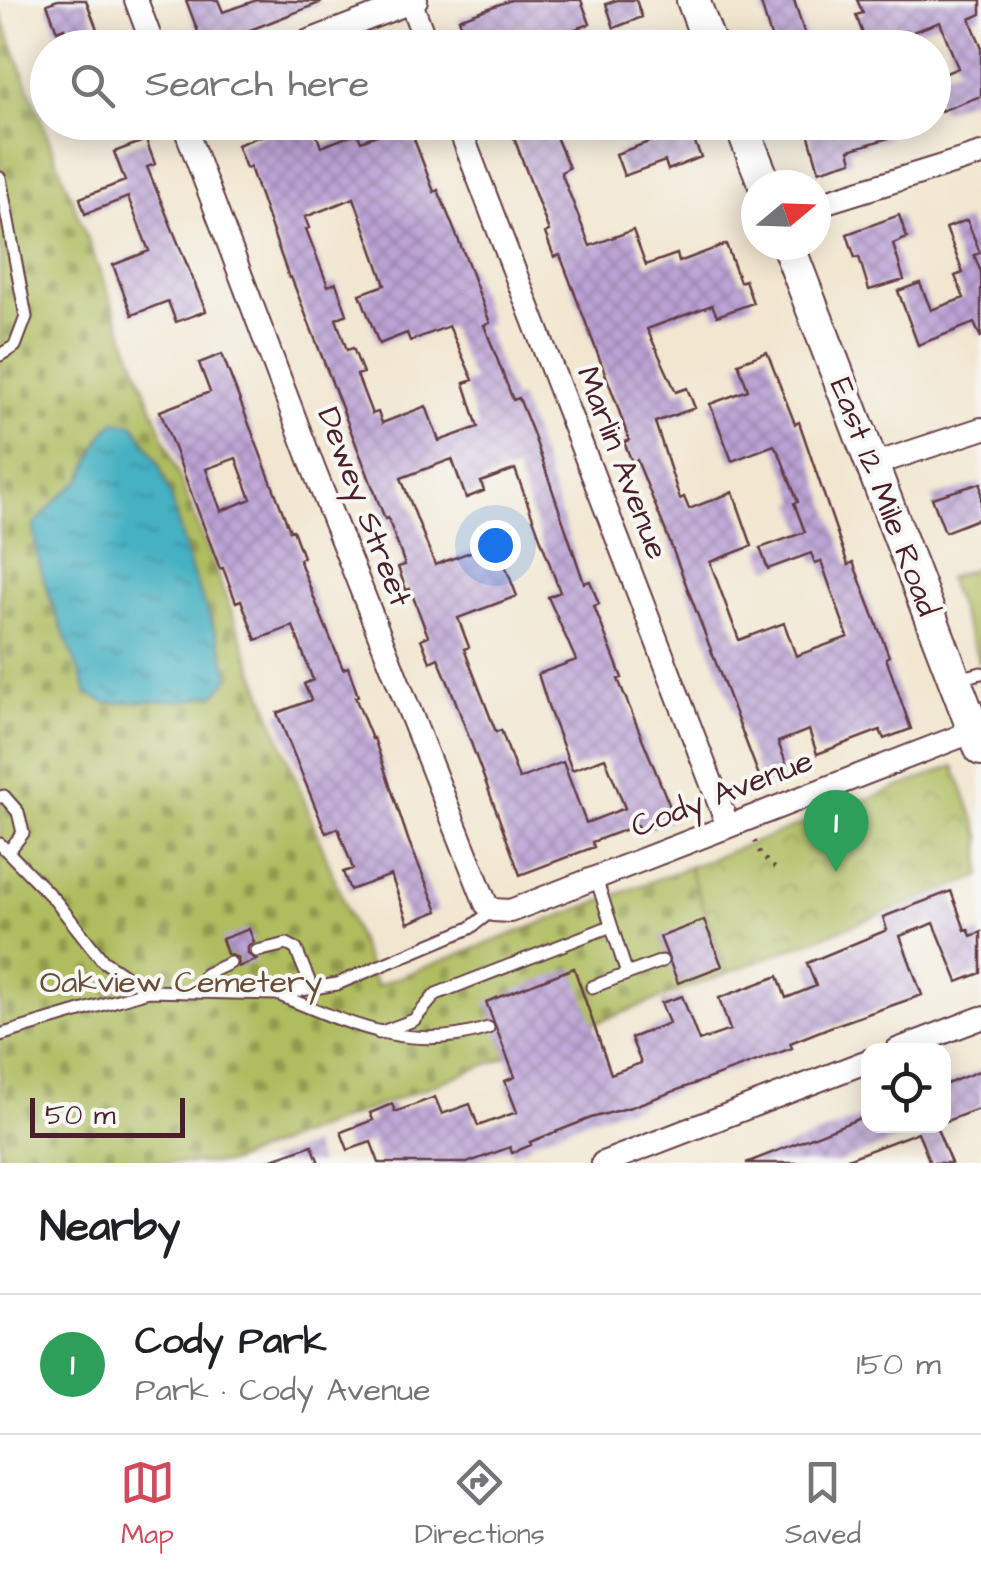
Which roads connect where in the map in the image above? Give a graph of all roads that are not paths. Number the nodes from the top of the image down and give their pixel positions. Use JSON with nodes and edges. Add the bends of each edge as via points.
{"nodes":[{"id":1,"x":136,"y":0,"type":"edge"},
{"id":2,"x":693,"y":0,"type":"edge"},
{"id":3,"x":412,"y":1,"type":"edge"},
{"id":4,"x":147,"y":30,"type":"edge"},
{"id":5,"x":337,"y":30,"type":"edge"},
{"id":6,"x":422,"y":30,"type":"edge"},
{"id":7,"x":704,"y":30,"type":"edge"},
{"id":8,"x":190,"y":140,"type":"edge"},
{"id":9,"x":464,"y":140,"type":"edge"},
{"id":10,"x":747,"y":140,"type":"edge"},
{"id":11,"x":981,"y":154,"type":"edge"},
{"id":12,"x":758,"y":170,"type":"edge"},
{"id":13,"x":0,"y":178,"type":"edge"},
{"id":14,"x":831,"y":199,"type":"edge"},
{"id":15,"x":794,"y":260,"type":"edge"},
{"id":16,"x":0,"y":356,"type":"edge"},
{"id":17,"x":981,"y":429,"type":"edge"},
{"id":18,"x":872,"y":465,"type":"junction"},
{"id":19,"x":968,"y":676,"type":"edge"},
{"id":20,"x":978,"y":740,"type":"edge"},
{"id":21,"x":0,"y":797,"type":"edge"},
{"id":22,"x":740,"y":829,"type":"junction"},
{"id":23,"x":4,"y":848,"type":"edge"},
{"id":24,"x":596,"y":878,"type":"junction"},
{"id":25,"x":493,"y":910,"type":"junction"},
{"id":26,"x":612,"y":926,"type":"junction"},
{"id":27,"x":257,"y":951,"type":"dead end"},
{"id":28,"x":662,"y":961,"type":"dead end"},
{"id":29,"x":230,"y":963,"type":"dead end"},
{"id":30,"x":627,"y":974,"type":"junction"},
{"id":31,"x":592,"y":987,"type":"dead end"},
{"id":32,"x":312,"y":988,"type":"junction"},
{"id":33,"x":148,"y":991,"type":"junction"},
{"id":34,"x":196,"y":992,"type":"junction"},
{"id":35,"x":276,"y":994,"type":"junction"},
{"id":36,"x":981,"y":1018,"type":"edge"},
{"id":37,"x":488,"y":1028,"type":"dead end"},
{"id":38,"x":379,"y":1033,"type":"junction"},
{"id":39,"x":0,"y":1035,"type":"edge"},
{"id":40,"x":915,"y":1043,"type":"edge"},
{"id":41,"x":861,"y":1064,"type":"edge"},
{"id":42,"x":603,"y":1163,"type":"edge"}],
"edges":[{"from":1,"to":4,"type":"street"},
{"from":2,"to":7,"type":"main road"},
{"from":3,"to":5,"type":"street"},
{"from":3,"to":6,"type":"street"},
{"from":8,"to":25,"type":"street","name":"Dewey Street","via":[[482,898]]},
{"from":9,"to":22,"type":"street","name":"Marlin Avenue"},
{"from":10,"to":12,"type":"main road"},
{"from":11,"to":14,"type":"street"},
{"from":13,"to":16,"type":"lane","via":[[26,317],[15,346]]},
{"from":15,"to":18,"type":"main road","name":"East 12 Mile Road"},
{"from":17,"to":18,"type":"street"},
{"from":18,"to":19,"type":"main road","name":"East 12 Mile Road"},
{"from":19,"to":20,"type":"main road","name":"East 12 Mile Road"},
{"from":20,"to":22,"type":"street","name":"Cody Avenue"},
{"from":21,"to":23,"type":"lane","via":[[18,812],[23,833]]},
{"from":22,"to":24,"type":"street","name":"Cody Avenue"},
{"from":23,"to":33,"type":"lane","via":[[104,961]]},
{"from":24,"to":25,"type":"street","name":"Cody Avenue","via":[[510,911]]},
{"from":24,"to":26,"type":"lane"},
{"from":25,"to":32,"type":"lane","via":[[470,928],[338,984]]},
{"from":26,"to":30,"type":"lane"},
{"from":26,"to":38,"type":"lane","via":[[436,994],[414,1020]]},
{"from":27,"to":32,"type":"lane","via":[[296,948]]},
{"from":28,"to":30,"type":"lane"},
{"from":29,"to":34,"type":"lane","via":[[206,974]]},
{"from":30,"to":31,"type":"lane"},
{"from":32,"to":35,"type":"lane"},
{"from":33,"to":34,"type":"lane"},
{"from":33,"to":39,"type":"lane"},
{"from":34,"to":35,"type":"lane"},
{"from":35,"to":38,"type":"lane"},
{"from":36,"to":40,"type":"street"},
{"from":37,"to":38,"type":"lane","via":[[426,1040]]},
{"from":41,"to":42,"type":"street"}]}
